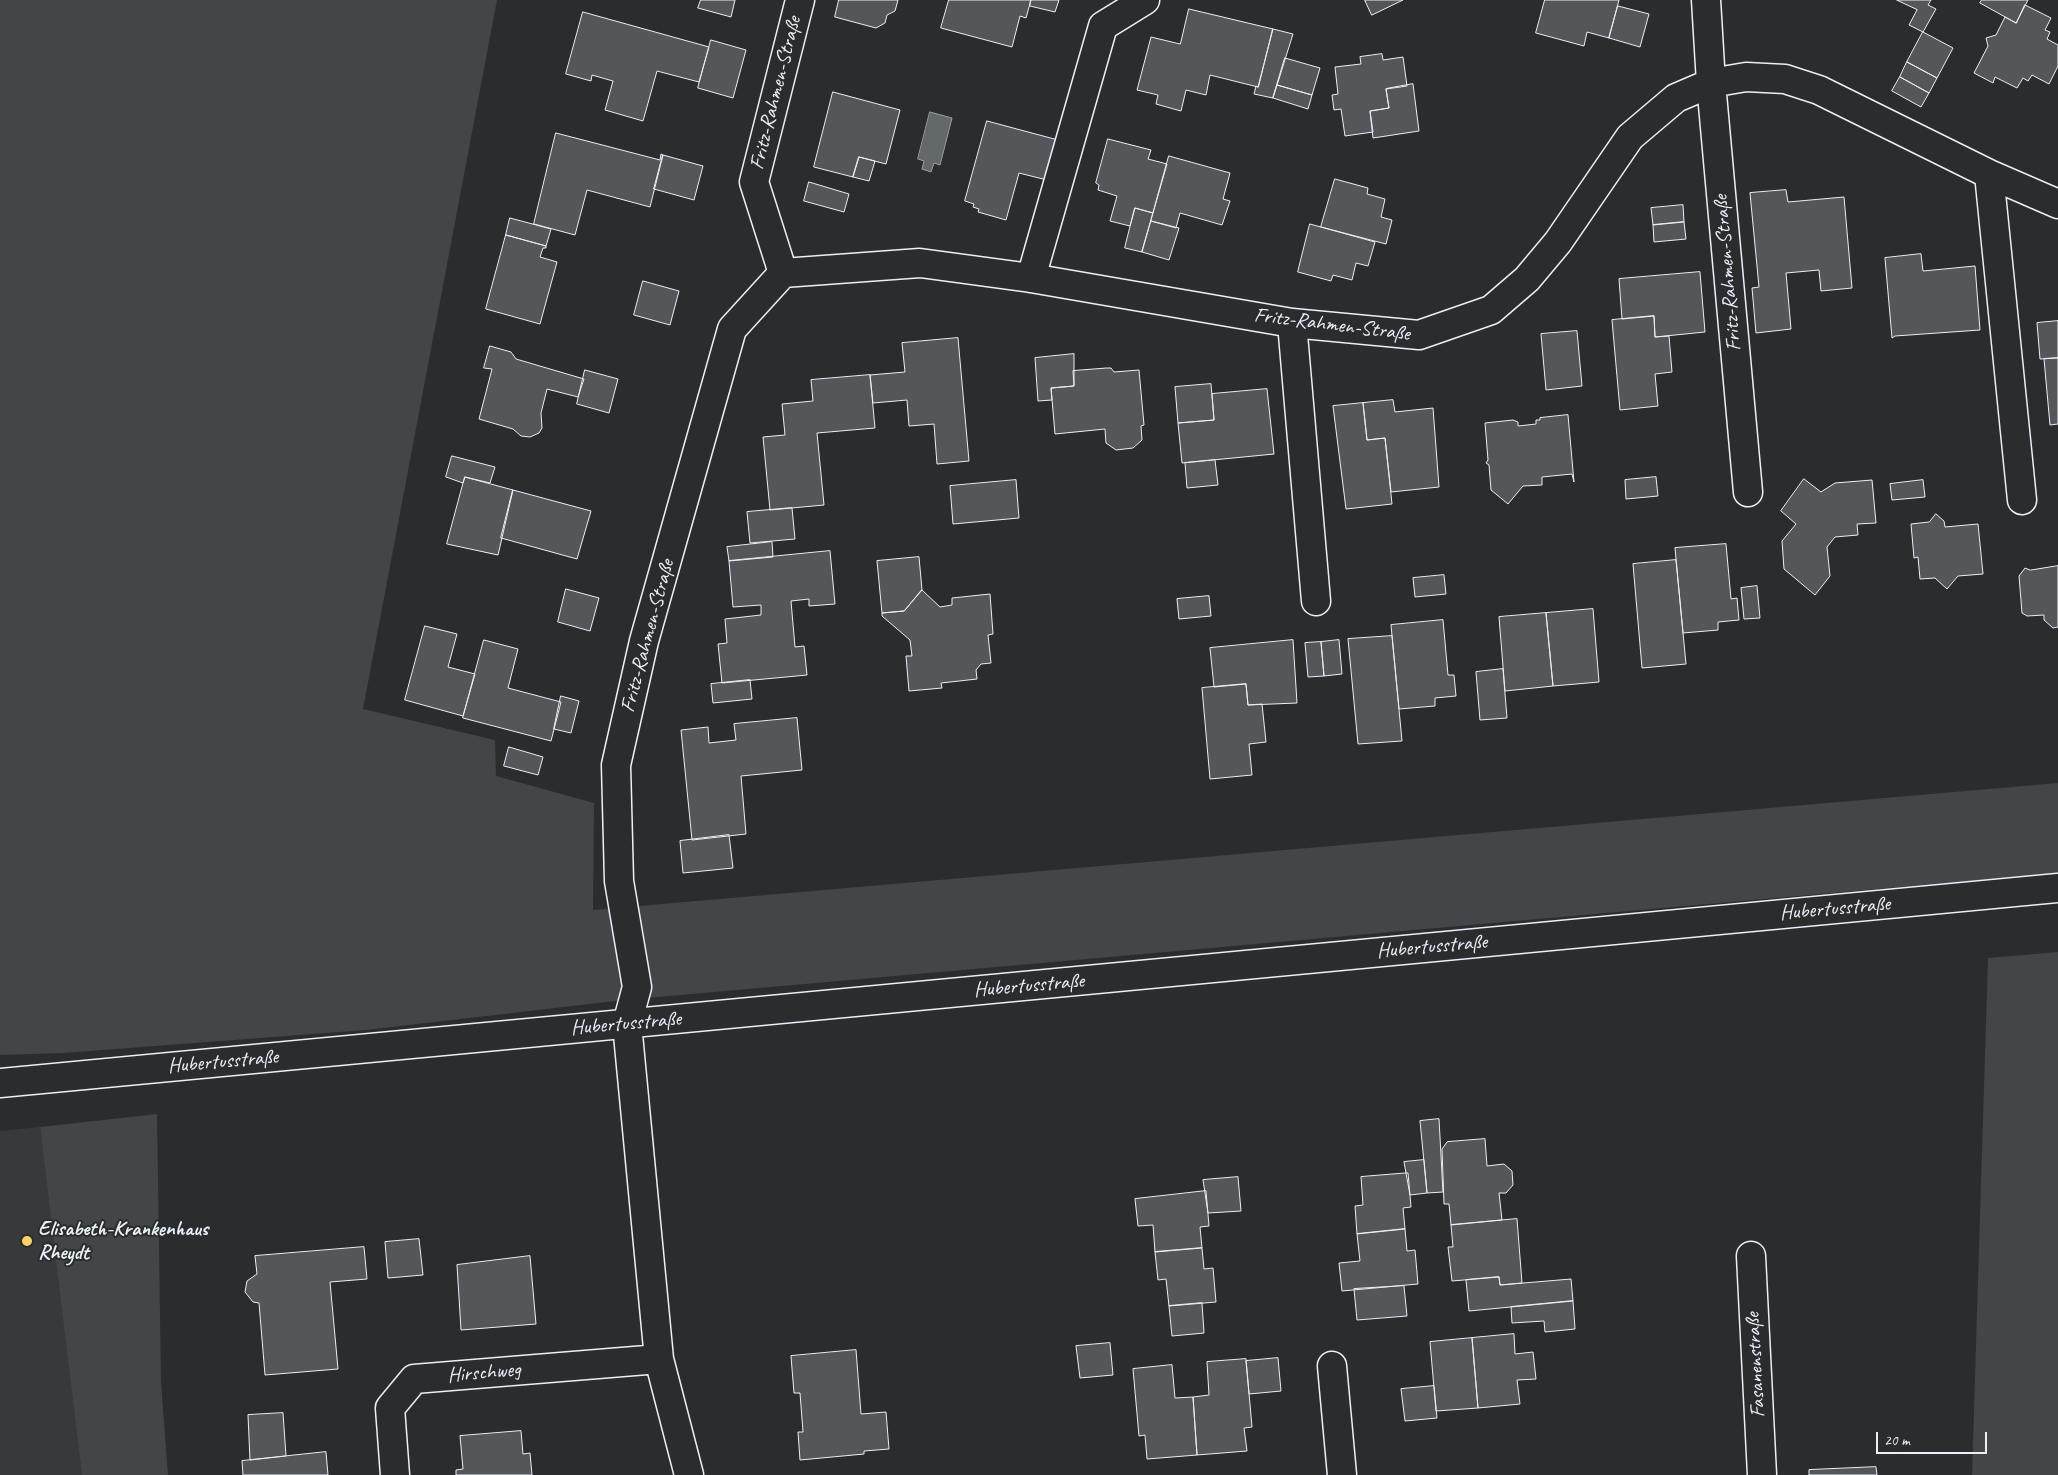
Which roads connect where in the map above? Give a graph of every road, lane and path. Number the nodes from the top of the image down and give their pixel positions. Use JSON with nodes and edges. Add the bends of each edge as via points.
{"nodes":[{"id":1,"x":800,"y":0,"type":"edge"},
{"id":2,"x":1706,"y":0,"type":"edge"},
{"id":3,"x":1141,"y":1,"type":"edge"},
{"id":4,"x":1711,"y":84,"type":"junction"},
{"id":5,"x":1989,"y":174,"type":"junction"},
{"id":6,"x":2058,"y":204,"type":"edge"},
{"id":7,"x":783,"y":272,"type":"junction"},
{"id":8,"x":1031,"y":278,"type":"junction"},
{"id":9,"x":1292,"y":323,"type":"junction"},
{"id":10,"x":1748,"y":492,"type":"dead end"},
{"id":11,"x":2022,"y":500,"type":"dead end"},
{"id":12,"x":1316,"y":601,"type":"dead end"},
{"id":13,"x":2058,"y":888,"type":"edge"},
{"id":14,"x":627,"y":1024,"type":"junction"},
{"id":15,"x":0,"y":1083,"type":"edge"},
{"id":16,"x":1751,"y":1256,"type":"dead end"},
{"id":17,"x":659,"y":1359,"type":"junction"},
{"id":18,"x":1332,"y":1366,"type":"dead end"},
{"id":19,"x":395,"y":1475,"type":"edge"},
{"id":20,"x":688,"y":1475,"type":"edge"},
{"id":21,"x":1342,"y":1475,"type":"edge"},
{"id":22,"x":1762,"y":1475,"type":"edge"}],
"edges":[{"from":1,"to":7,"type":"street","name":"Fritz-Rahmen-Straße","via":[[754,182]]},
{"from":2,"to":4,"type":"street","name":"Fritz-Rahmen-Straße"},
{"from":3,"to":8,"type":"street","via":[[1103,26]]},
{"from":4,"to":5,"type":"street","name":"Fritz-Rahmen-Straße","via":[[1746,77],[1785,79],[1819,90]]},
{"from":4,"to":9,"type":"street","name":"Fritz-Rahmen-Straße","via":[[1676,98],[1630,137],[1558,242],[1527,279],[1491,310],[1419,335]]},
{"from":4,"to":10,"type":"street","name":"Fritz-Rahmen-Straße"},
{"from":5,"to":6,"type":"street","name":"Fritz-Rahmen-Straße"},
{"from":5,"to":11,"type":"street"},
{"from":7,"to":8,"type":"street","name":"Fritz-Rahmen-Straße","via":[[920,263]]},
{"from":7,"to":14,"type":"street","name":"Fritz-Rahmen-Straße","via":[[732,329],[644,641],[616,765],[619,881],[637,987]]},
{"from":8,"to":9,"type":"street","name":"Fritz-Rahmen-Straße"},
{"from":9,"to":12,"type":"street"},
{"from":13,"to":14,"type":"street","name":"Hubertusstraße"},
{"from":14,"to":15,"type":"street","name":"Hubertusstraße"},
{"from":14,"to":17,"type":"street"},
{"from":16,"to":22,"type":"street","name":"Fasanenstraße"},
{"from":17,"to":19,"type":"street","name":"Hirschweg","via":[[414,1379],[390,1408]]},
{"from":17,"to":20,"type":"street"},
{"from":18,"to":21,"type":"street"}]}
